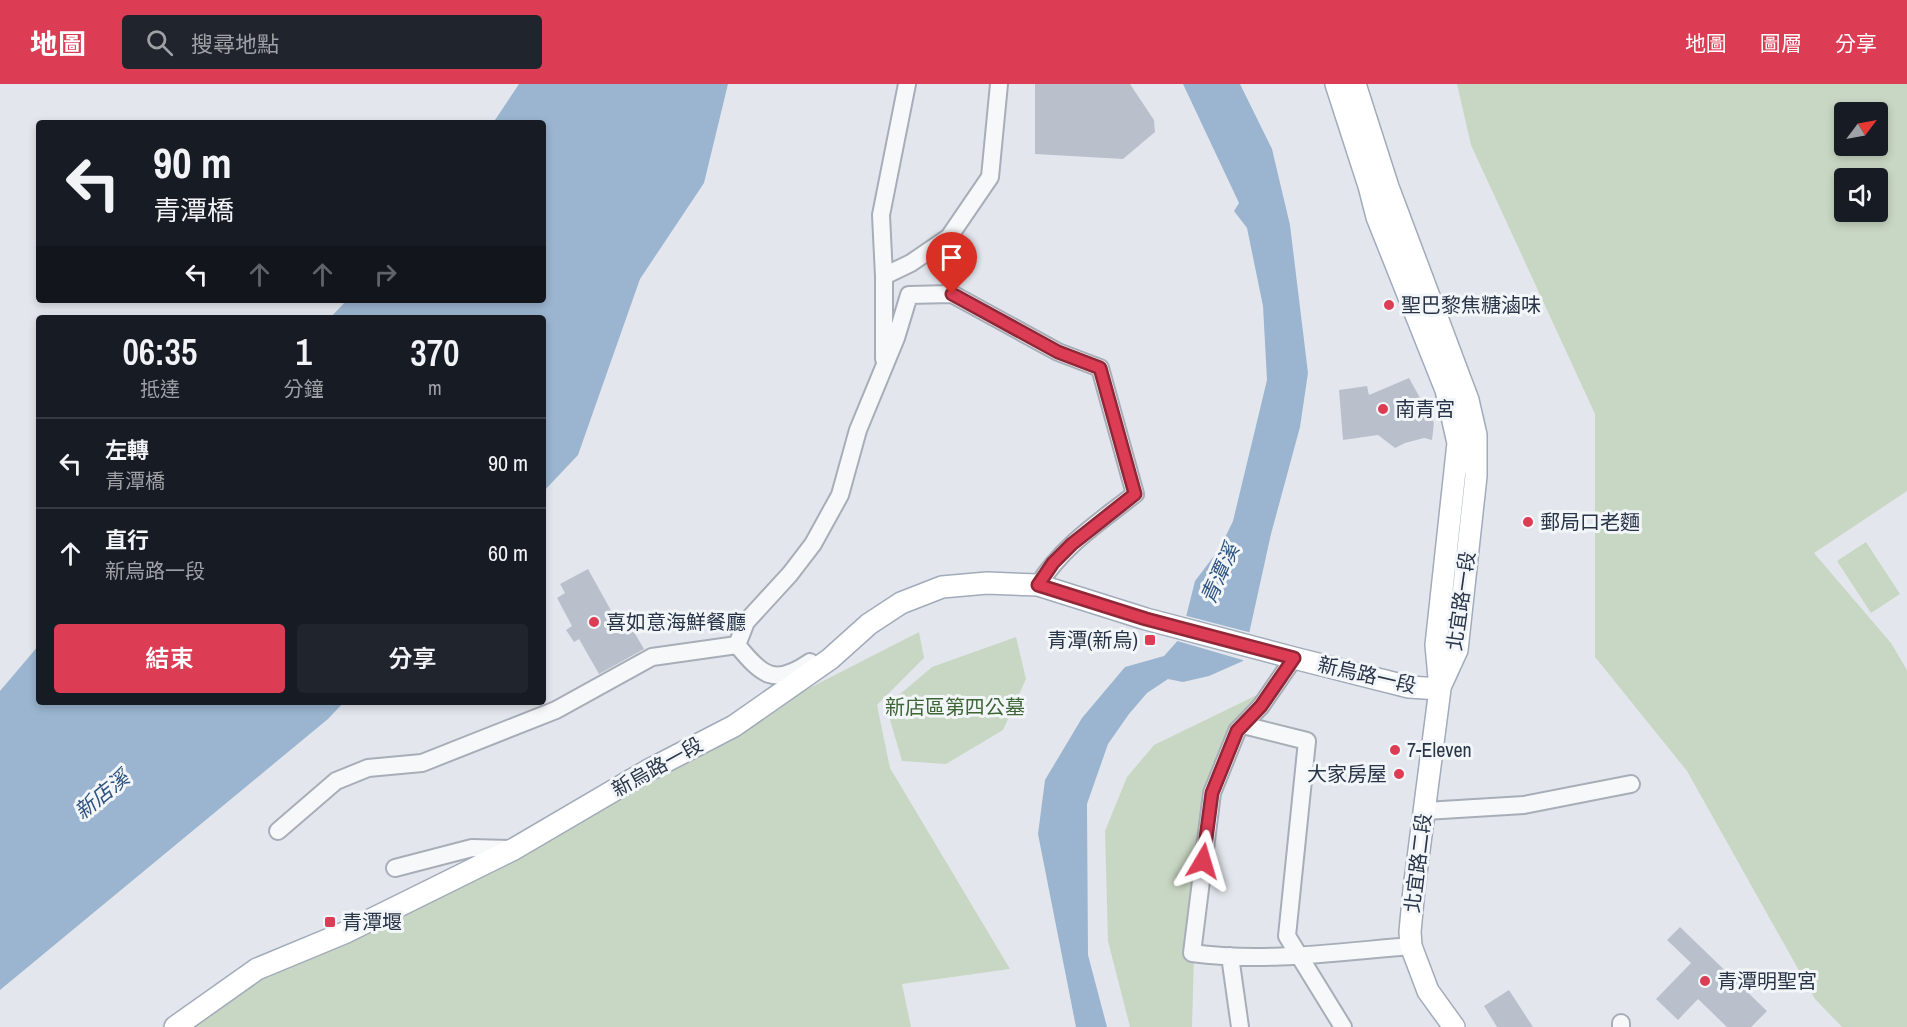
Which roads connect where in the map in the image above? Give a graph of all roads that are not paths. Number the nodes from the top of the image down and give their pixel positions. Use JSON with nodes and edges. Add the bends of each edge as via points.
{"nodes":[{"id":1,"x":907,"y":84,"type":"edge"},
{"id":2,"x":999,"y":84,"type":"edge"},
{"id":3,"x":1336,"y":84,"type":"edge"},
{"id":4,"x":1355,"y":84,"type":"edge"},
{"id":5,"x":884,"y":276,"type":"junction"},
{"id":6,"x":884,"y":366,"type":"junction"},
{"id":7,"x":1038,"y":585,"type":"junction"},
{"id":8,"x":869,"y":624,"type":"junction"},
{"id":9,"x":737,"y":645,"type":"junction"},
{"id":10,"x":1294,"y":658,"type":"junction"},
{"id":11,"x":1440,"y":689,"type":"junction"},
{"id":12,"x":1242,"y":724,"type":"junction"},
{"id":13,"x":1631,"y":784,"type":"dead end"},
{"id":14,"x":1425,"y":811,"type":"junction"},
{"id":15,"x":278,"y":831,"type":"dead end"},
{"id":16,"x":514,"y":849,"type":"junction"},
{"id":17,"x":395,"y":868,"type":"dead end"},
{"id":18,"x":1411,"y":946,"type":"junction"},
{"id":19,"x":1230,"y":956,"type":"junction"},
{"id":20,"x":1300,"y":957,"type":"junction"},
{"id":21,"x":175,"y":1027,"type":"edge"},
{"id":22,"x":1240,"y":1027,"type":"edge"},
{"id":23,"x":1343,"y":1027,"type":"edge"},
{"id":24,"x":1454,"y":1027,"type":"edge"}],
"edges":[{"from":1,"to":5,"type":"lane","via":[[882,215]]},
{"from":2,"to":5,"type":"lane","via":[[990,177],[949,237]]},
{"from":3,"to":11,"type":"main road","name":"北宜路一段","via":[[1377,217],[1446,390],[1458,443],[1436,645]]},
{"from":4,"to":11,"type":"main road","name":"北宜路一段","via":[[1388,187],[1468,400],[1476,435],[1476,476],[1457,650]]},
{"from":5,"to":6,"type":"lane"},
{"from":6,"to":7,"type":"lane","via":[[909,295],[952,294],[1058,352],[1100,368],[1135,494],[1072,544]]},
{"from":6,"to":9,"type":"lane","via":[[830,517],[790,574],[746,622]]},
{"from":7,"to":8,"type":"main road","name":"新烏路一段","via":[[987,583],[942,588],[901,603]]},
{"from":7,"to":10,"type":"main road","name":"新烏路一段","via":[[1146,619]]},
{"from":8,"to":9,"type":"lane","via":[[796,672],[774,676],[756,668]]},
{"from":8,"to":16,"type":"main road","name":"新烏路一段","via":[[830,659],[734,726],[647,771]]},
{"from":9,"to":15,"type":"lane","via":[[652,657],[556,710],[422,763],[368,768],[336,781]]},
{"from":10,"to":11,"type":"main road","name":"新烏路一段","via":[[1409,687]]},
{"from":10,"to":12,"type":"lane","via":[[1261,706]]},
{"from":11,"to":14,"type":"main road","name":"北宜路二段"},
{"from":12,"to":19,"type":"lane","via":[[1212,793],[1192,953]]},
{"from":12,"to":20,"type":"lane","via":[[1307,741],[1287,936]]},
{"from":13,"to":14,"type":"lane","via":[[1524,805]]},
{"from":14,"to":18,"type":"main road","name":"北宜路二段"},
{"from":16,"to":17,"type":"lane","via":[[472,848]]},
{"from":16,"to":21,"type":"main road","name":"新烏路一段","via":[[344,933],[258,969]]},
{"from":18,"to":20,"type":"lane"},
{"from":18,"to":24,"type":"main road","name":"北宜路二段","via":[[1428,991]]},
{"from":19,"to":20,"type":"lane"},
{"from":19,"to":22,"type":"lane"},
{"from":20,"to":23,"type":"lane"}]}
